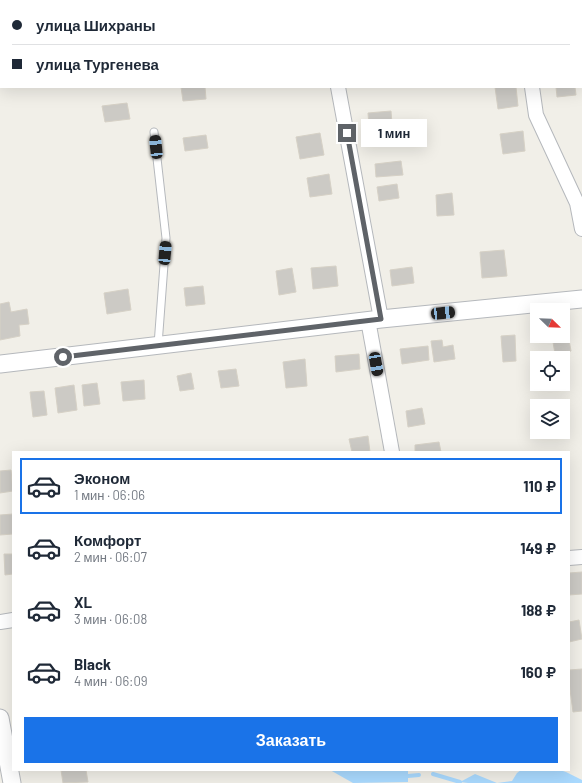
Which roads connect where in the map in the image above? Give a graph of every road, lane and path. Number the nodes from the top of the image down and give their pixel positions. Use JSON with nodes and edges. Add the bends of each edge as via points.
{"nodes":[{"id":1,"x":338,"y":88,"type":"edge"},
{"id":2,"x":532,"y":88,"type":"edge"},
{"id":3,"x":154,"y":132,"type":"dead end"},
{"id":4,"x":582,"y":229,"type":"edge"},
{"id":5,"x":582,"y":299,"type":"edge"},
{"id":6,"x":375,"y":320,"type":"junction"},
{"id":7,"x":158,"y":345,"type":"junction"},
{"id":8,"x":0,"y":364,"type":"edge"},
{"id":9,"x":392,"y":451,"type":"edge"},
{"id":10,"x":582,"y":557,"type":"edge"},
{"id":11,"x":570,"y":558,"type":"edge"},
{"id":12,"x":12,"y":620,"type":"edge"},
{"id":13,"x":0,"y":622,"type":"edge"},
{"id":14,"x":0,"y":718,"type":"edge"},
{"id":15,"x":12,"y":783,"type":"edge"}],
"edges":[{"from":1,"to":6,"type":"street"},
{"from":2,"to":4,"type":"street","via":[[536,115],[577,204]]},
{"from":3,"to":7,"type":"lane","via":[[166,238]]},
{"from":5,"to":6,"type":"street"},
{"from":6,"to":7,"type":"street"},
{"from":6,"to":9,"type":"street"},
{"from":7,"to":8,"type":"street"},
{"from":10,"to":11,"type":"street"},
{"from":12,"to":13,"type":"street"},
{"from":14,"to":15,"type":"street"}]}
